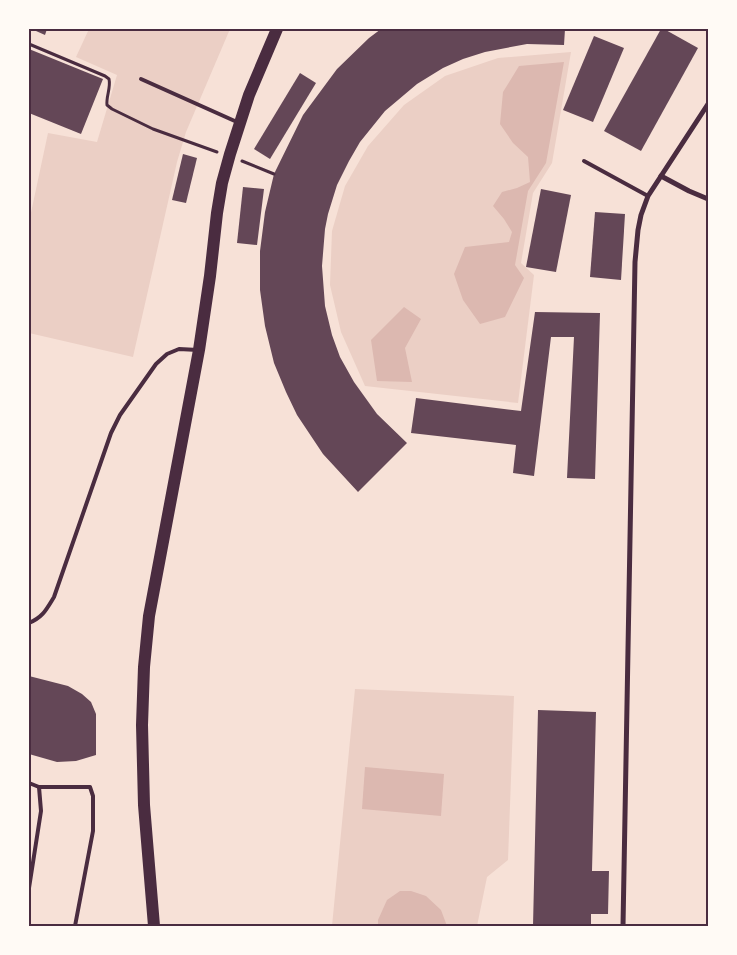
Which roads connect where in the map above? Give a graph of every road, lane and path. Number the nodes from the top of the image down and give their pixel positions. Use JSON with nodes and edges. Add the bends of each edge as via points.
{"nodes":[{"id":1,"x":277,"y":29,"type":"edge"},
{"id":2,"x":29,"y":44,"type":"edge"},
{"id":3,"x":141,"y":78,"type":"dead end"},
{"id":4,"x":708,"y":104,"type":"edge"},
{"id":5,"x":239,"y":123,"type":"junction"},
{"id":6,"x":225,"y":155,"type":"dead end"},
{"id":7,"x":234,"y":158,"type":"dead end"},
{"id":8,"x":584,"y":161,"type":"dead end"},
{"id":9,"x":274,"y":174,"type":"dead end"},
{"id":10,"x":661,"y":176,"type":"junction"},
{"id":11,"x":648,"y":196,"type":"junction"},
{"id":12,"x":708,"y":199,"type":"edge"},
{"id":13,"x":199,"y":350,"type":"junction"},
{"id":14,"x":29,"y":623,"type":"edge"},
{"id":15,"x":29,"y":783,"type":"edge"},
{"id":16,"x":39,"y":787,"type":"junction"},
{"id":17,"x":29,"y":888,"type":"edge"},
{"id":18,"x":75,"y":926,"type":"edge"},
{"id":19,"x":154,"y":926,"type":"edge"},
{"id":20,"x":623,"y":926,"type":"edge"}],
"edges":[{"from":1,"to":5,"type":"main road"},
{"from":2,"to":6,"type":"path","via":[[109,79],[107,105],[124,116]]},
{"from":3,"to":5,"type":"lane"},
{"from":4,"to":10,"type":"street"},
{"from":5,"to":13,"type":"main road","via":[[217,213]]},
{"from":7,"to":9,"type":"path"},
{"from":8,"to":11,"type":"lane"},
{"from":10,"to":11,"type":"street"},
{"from":10,"to":12,"type":"street"},
{"from":11,"to":20,"type":"street","via":[[638,230],[635,262]]},
{"from":13,"to":14,"type":"lane","via":[[179,349],[167,354],[156,364],[120,415],[54,597],[44,614]]},
{"from":13,"to":19,"type":"main road","via":[[149,616],[144,667],[144,805]]},
{"from":15,"to":16,"type":"lane"},
{"from":16,"to":17,"type":"lane","via":[[41,811]]},
{"from":16,"to":18,"type":"lane","via":[[90,787],[93,796],[93,831]]}]}
